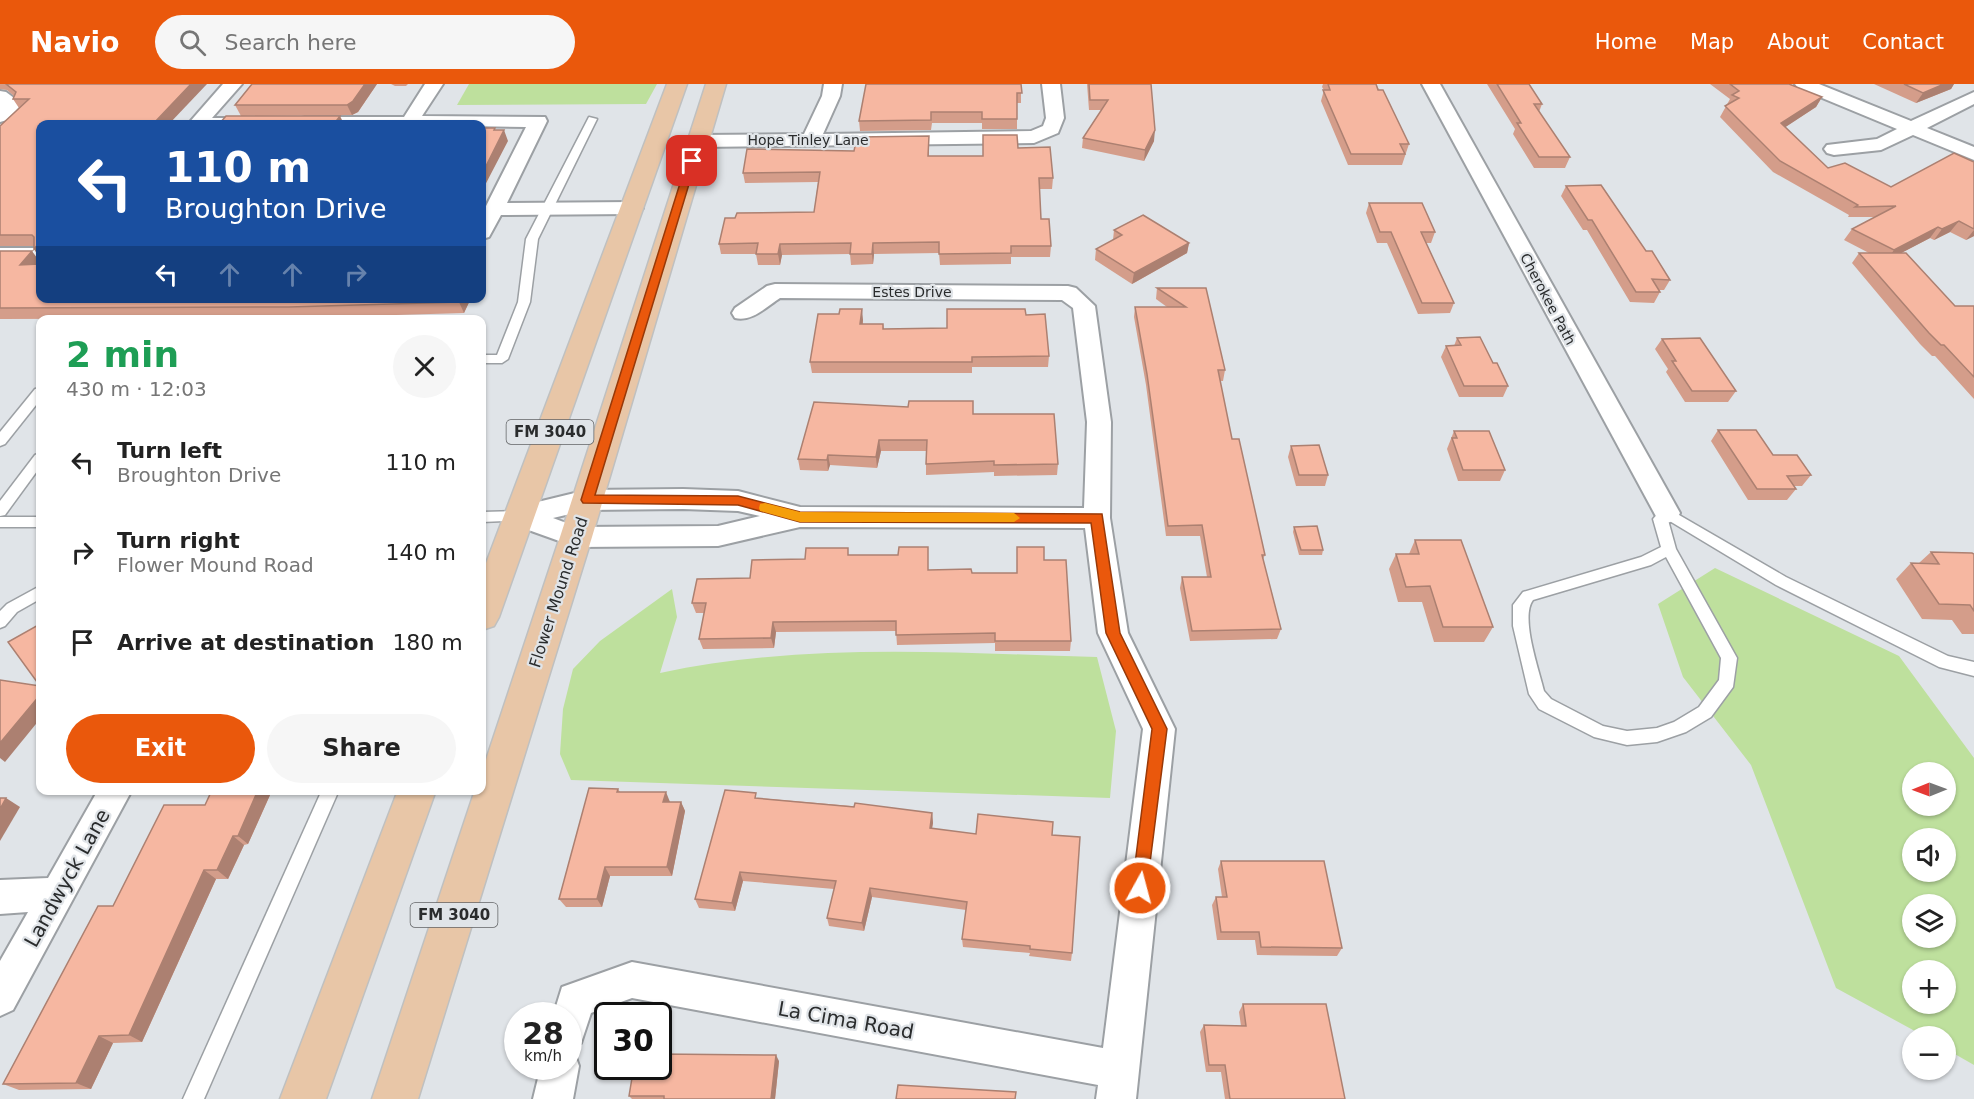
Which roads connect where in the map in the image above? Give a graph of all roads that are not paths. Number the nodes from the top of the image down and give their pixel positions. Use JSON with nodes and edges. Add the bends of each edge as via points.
{"nodes":[{"id":1,"x":233,"y":84,"type":"edge"},
{"id":2,"x":434,"y":84,"type":"edge"},
{"id":3,"x":677,"y":84,"type":"edge"},
{"id":4,"x":716,"y":84,"type":"edge"},
{"id":5,"x":833,"y":84,"type":"edge"},
{"id":6,"x":1051,"y":84,"type":"edge"},
{"id":7,"x":1431,"y":84,"type":"edge"},
{"id":8,"x":1804,"y":84,"type":"edge"},
{"id":9,"x":1974,"y":97,"type":"edge"},
{"id":10,"x":592,"y":119,"type":"dead end"},
{"id":11,"x":201,"y":120,"type":"edge"},
{"id":12,"x":412,"y":120,"type":"edge"},
{"id":13,"x":486,"y":122,"type":"edge"},
{"id":14,"x":1913,"y":129,"type":"junction"},
{"id":15,"x":811,"y":140,"type":"junction"},
{"id":16,"x":698,"y":141,"type":"junction"},
{"id":17,"x":1834,"y":149,"type":"dead end"},
{"id":18,"x":1974,"y":154,"type":"edge"},
{"id":19,"x":548,"y":208,"type":"junction"},
{"id":20,"x":633,"y":208,"type":"junction"},
{"id":21,"x":494,"y":209,"type":"junction"},
{"id":22,"x":486,"y":225,"type":"edge"},
{"id":23,"x":0,"y":254,"type":"edge"},
{"id":24,"x":36,"y":254,"type":"edge"},
{"id":25,"x":743,"y":313,"type":"dead end"},
{"id":26,"x":486,"y":359,"type":"edge"},
{"id":27,"x":36,"y":397,"type":"edge"},
{"id":28,"x":0,"y":441,"type":"edge"},
{"id":29,"x":36,"y":463,"type":"edge"},
{"id":30,"x":587,"y":500,"type":"junction"},
{"id":31,"x":0,"y":511,"type":"edge"},
{"id":32,"x":1667,"y":513,"type":"junction"},
{"id":33,"x":519,"y":516,"type":"junction"},
{"id":34,"x":486,"y":517,"type":"edge"},
{"id":35,"x":800,"y":517,"type":"junction"},
{"id":36,"x":1097,"y":518,"type":"junction"},
{"id":37,"x":0,"y":522,"type":"edge"},
{"id":38,"x":36,"y":522,"type":"edge"},
{"id":39,"x":576,"y":537,"type":"junction"},
{"id":40,"x":1669,"y":549,"type":"junction"},
{"id":41,"x":36,"y":594,"type":"edge"},
{"id":42,"x":486,"y":606,"type":"edge"},
{"id":43,"x":0,"y":622,"type":"edge"},
{"id":44,"x":1974,"y":669,"type":"edge"},
{"id":45,"x":113,"y":795,"type":"edge"},
{"id":46,"x":329,"y":795,"type":"edge"},
{"id":47,"x":415,"y":795,"type":"edge"},
{"id":48,"x":58,"y":894,"type":"junction"},
{"id":49,"x":0,"y":897,"type":"edge"},
{"id":50,"x":0,"y":997,"type":"edge"},
{"id":51,"x":582,"y":1009,"type":"edge"},
{"id":52,"x":557,"y":1080,"type":"edge"},
{"id":53,"x":1117,"y":1085,"type":"edge"},
{"id":54,"x":193,"y":1099,"type":"edge"},
{"id":55,"x":303,"y":1099,"type":"edge"},
{"id":56,"x":395,"y":1099,"type":"edge"},
{"id":57,"x":553,"y":1099,"type":"edge"}],
"edges":[{"from":1,"to":11,"type":"street"},
{"from":2,"to":12,"type":"street"},
{"from":3,"to":20,"type":"main road","number":"FM 3040"},
{"from":4,"to":16,"type":"main road","name":"Flower Mound Road","number":"FM 3040"},
{"from":5,"to":15,"type":"street"},
{"from":6,"to":15,"type":"street","name":"Hope Tinley Lane","via":[[1055,118],[1051,129],[1034,137]]},
{"from":7,"to":32,"type":"street","name":"Cherokee Path"},
{"from":8,"to":14,"type":"street"},
{"from":9,"to":14,"type":"street"},
{"from":10,"to":19,"type":"lane"},
{"from":13,"to":21,"type":"street","via":[[538,121]]},
{"from":14,"to":17,"type":"street","via":[[1881,144]]},
{"from":14,"to":18,"type":"street"},
{"from":15,"to":16,"type":"street","name":"Hope Tinley Lane"},
{"from":16,"to":30,"type":"main road","name":"Flower Mound Road","number":"FM 3040"},
{"from":19,"to":20,"type":"street"},
{"from":19,"to":21,"type":"street"},
{"from":19,"to":26,"type":"lane","via":[[532,239],[524,302],[502,359]]},
{"from":20,"to":33,"type":"main road","number":"FM 3040"},
{"from":21,"to":22,"type":"street"},
{"from":23,"to":24,"type":"street"},
{"from":25,"to":36,"type":"street","name":"Estes Drive","via":[[775,291],[1068,293],[1084,306],[1100,422]]},
{"from":27,"to":28,"type":"lane"},
{"from":29,"to":31,"type":"lane"},
{"from":30,"to":33,"type":"street"},
{"from":30,"to":35,"type":"street","via":[[738,501]]},
{"from":30,"to":39,"type":"main road","name":"Flower Mound Road","number":"FM 3040"},
{"from":32,"to":40,"type":"lane","via":[[1660,519]]},
{"from":32,"to":44,"type":"lane","via":[[1781,581],[1946,662]]},
{"from":33,"to":34,"type":"lane"},
{"from":33,"to":39,"type":"street"},
{"from":33,"to":42,"type":"main road","number":"FM 3040"},
{"from":35,"to":36,"type":"street"},
{"from":35,"to":39,"type":"street","via":[[718,536]]},
{"from":36,"to":53,"type":"street","via":[[1113,633],[1159,729]]},
{"from":37,"to":38,"type":"lane"},
{"from":39,"to":56,"type":"main road","name":"Flower Mound Road","number":"FM 3040"},
{"from":40,"to":40,"type":"lane","via":[[1646,561],[1528,596],[1521,605],[1521,626],[1537,694],[1545,704],[1599,732],[1627,738],[1657,735],[1705,712],[1727,682],[1729,658]]},
{"from":41,"to":43,"type":"lane","via":[[12,608]]},
{"from":45,"to":48,"type":"street","name":"Landwyck Lane"},
{"from":46,"to":54,"type":"lane"},
{"from":47,"to":55,"type":"main road"},
{"from":48,"to":49,"type":"street"},
{"from":48,"to":50,"type":"street","name":"Landwyck Lane"},
{"from":51,"to":53,"type":"street","name":"La Cima Road","via":[[632,980]]},
{"from":52,"to":57,"type":"street"}]}
